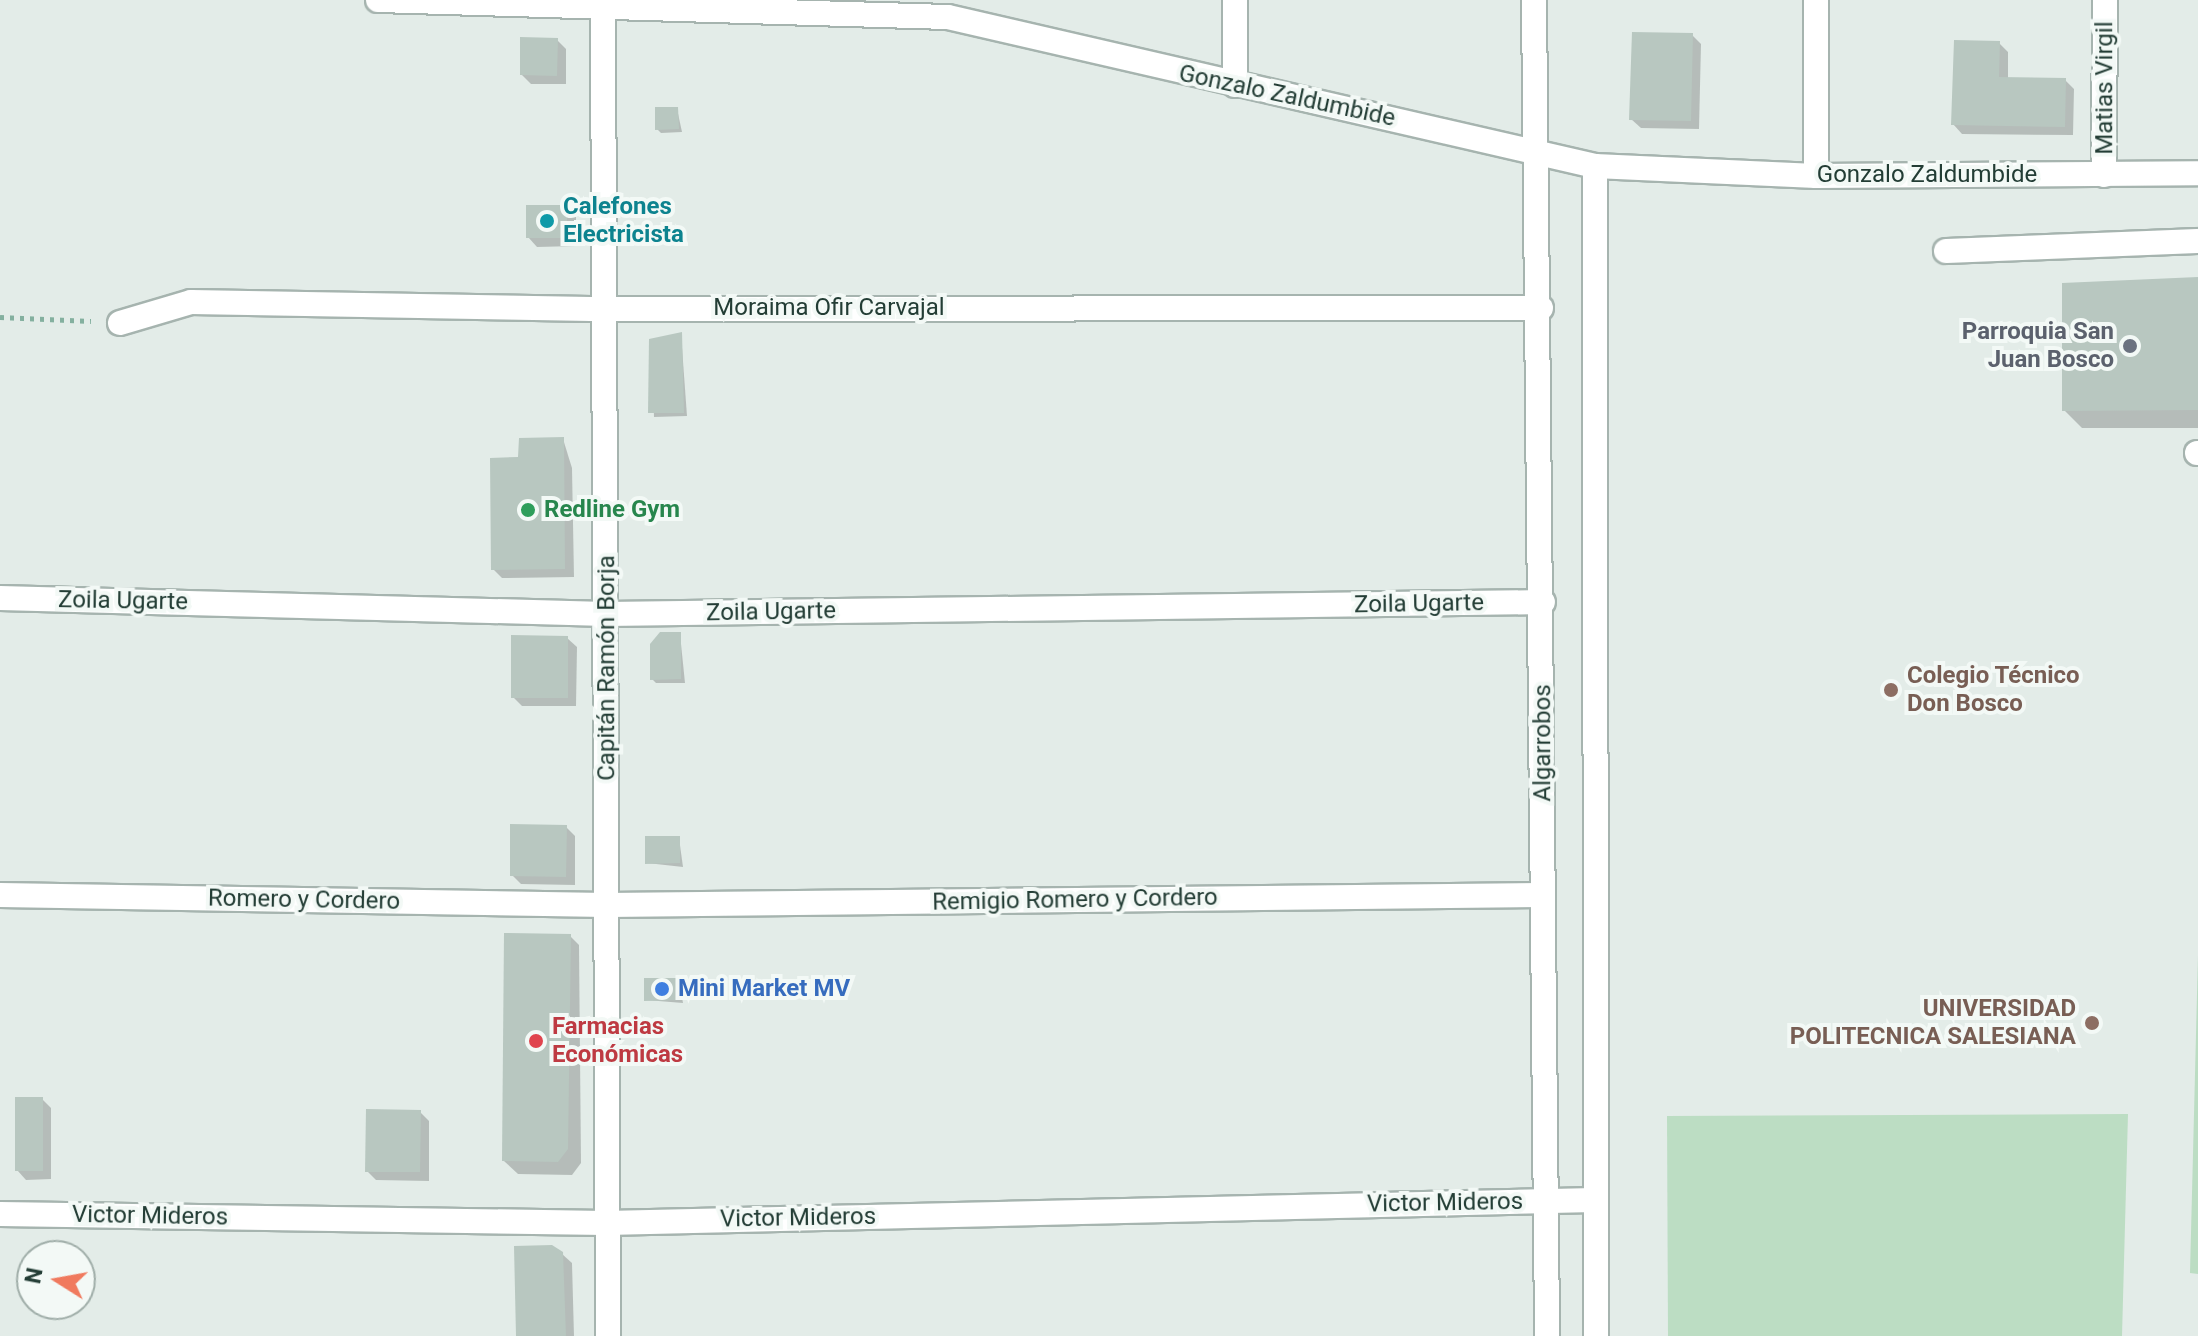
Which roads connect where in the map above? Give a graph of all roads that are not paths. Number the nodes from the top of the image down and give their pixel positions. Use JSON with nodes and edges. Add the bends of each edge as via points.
{"nodes":[{"id":1,"x":378,"y":0,"type":"edge"},
{"id":2,"x":1235,"y":0,"type":"edge"},
{"id":3,"x":1534,"y":0,"type":"edge"},
{"id":4,"x":1816,"y":0,"type":"edge"},
{"id":5,"x":2105,"y":0,"type":"edge"},
{"id":6,"x":603,"y":2,"type":"edge"},
{"id":7,"x":948,"y":8,"type":"edge"},
{"id":8,"x":1235,"y":85,"type":"junction"},
{"id":9,"x":1535,"y":150,"type":"junction"},
{"id":10,"x":1595,"y":166,"type":"junction"},
{"id":11,"x":2198,"y":173,"type":"edge"},
{"id":12,"x":2104,"y":175,"type":"junction"},
{"id":13,"x":1816,"y":176,"type":"junction"},
{"id":14,"x":2198,"y":241,"type":"edge"},
{"id":15,"x":1946,"y":251,"type":"dead end"},
{"id":16,"x":1541,"y":308,"type":"junction"},
{"id":17,"x":605,"y":309,"type":"junction"},
{"id":18,"x":120,"y":323,"type":"road end"},
{"id":19,"x":0,"y":598,"type":"edge"},
{"id":20,"x":1543,"y":602,"type":"junction"},
{"id":21,"x":606,"y":614,"type":"junction"},
{"id":22,"x":0,"y":895,"type":"edge"},
{"id":23,"x":1543,"y":895,"type":"junction"},
{"id":24,"x":607,"y":905,"type":"junction"},
{"id":25,"x":1595,"y":1200,"type":"junction"},
{"id":26,"x":1547,"y":1201,"type":"junction"},
{"id":27,"x":0,"y":1214,"type":"edge"},
{"id":28,"x":606,"y":1223,"type":"junction"},
{"id":29,"x":608,"y":1336,"type":"edge"},
{"id":30,"x":1547,"y":1336,"type":"edge"},
{"id":31,"x":1596,"y":1336,"type":"edge"}],
"edges":[{"from":1,"to":6,"type":"street","name":"Gonzalo Zaldumbide"},
{"from":2,"to":8,"type":"street"},
{"from":3,"to":9,"type":"street","name":"Algarrobos"},
{"from":4,"to":13,"type":"street"},
{"from":5,"to":12,"type":"street","name":"Matias Virgil"},
{"from":6,"to":7,"type":"street","name":"Gonzalo Zaldumbide"},
{"from":6,"to":17,"type":"street","name":"Capitán Ramón Borja"},
{"from":7,"to":8,"type":"street","name":"Gonzalo Zaldumbide"},
{"from":8,"to":9,"type":"street","name":"Gonzalo Zaldumbide"},
{"from":9,"to":10,"type":"street","name":"Gonzalo Zaldumbide"},
{"from":9,"to":16,"type":"street","name":"Algarrobos"},
{"from":10,"to":13,"type":"street","name":"Gonzalo Zaldumbide"},
{"from":10,"to":25,"type":"street"},
{"from":11,"to":12,"type":"street","name":"Gonzalo Zaldumbide"},
{"from":12,"to":13,"type":"street","name":"Gonzalo Zaldumbide"},
{"from":14,"to":15,"type":"street"},
{"from":16,"to":17,"type":"street","name":"Moraima Ofir Carvajal"},
{"from":16,"to":20,"type":"street","name":"Algarrobos"},
{"from":17,"to":18,"type":"street","name":"Moraima Ofir Carvajal","via":[[191,302]]},
{"from":17,"to":21,"type":"street","name":"Capitán Ramón Borja"},
{"from":19,"to":21,"type":"street","name":"Zoila Ugarte"},
{"from":20,"to":21,"type":"street","name":"Zoila Ugarte"},
{"from":20,"to":23,"type":"street","name":"Algarrobos"},
{"from":21,"to":24,"type":"street","name":"Capitán Ramón Borja"},
{"from":22,"to":24,"type":"street","name":"Romero y Cordero"},
{"from":23,"to":24,"type":"street","name":"Remigio Romero y Cordero"},
{"from":23,"to":26,"type":"street","name":"Algarrobos"},
{"from":24,"to":28,"type":"street","name":"Capitán Ramón Borja"},
{"from":25,"to":26,"type":"street","name":"Victor Mideros"},
{"from":25,"to":31,"type":"street"},
{"from":26,"to":28,"type":"street","name":"Victor Mideros"},
{"from":26,"to":30,"type":"street","name":"Algarrobos"},
{"from":27,"to":28,"type":"street","name":"Victor Mideros"},
{"from":28,"to":29,"type":"street","name":"Capitán Ramón Borja"}]}
